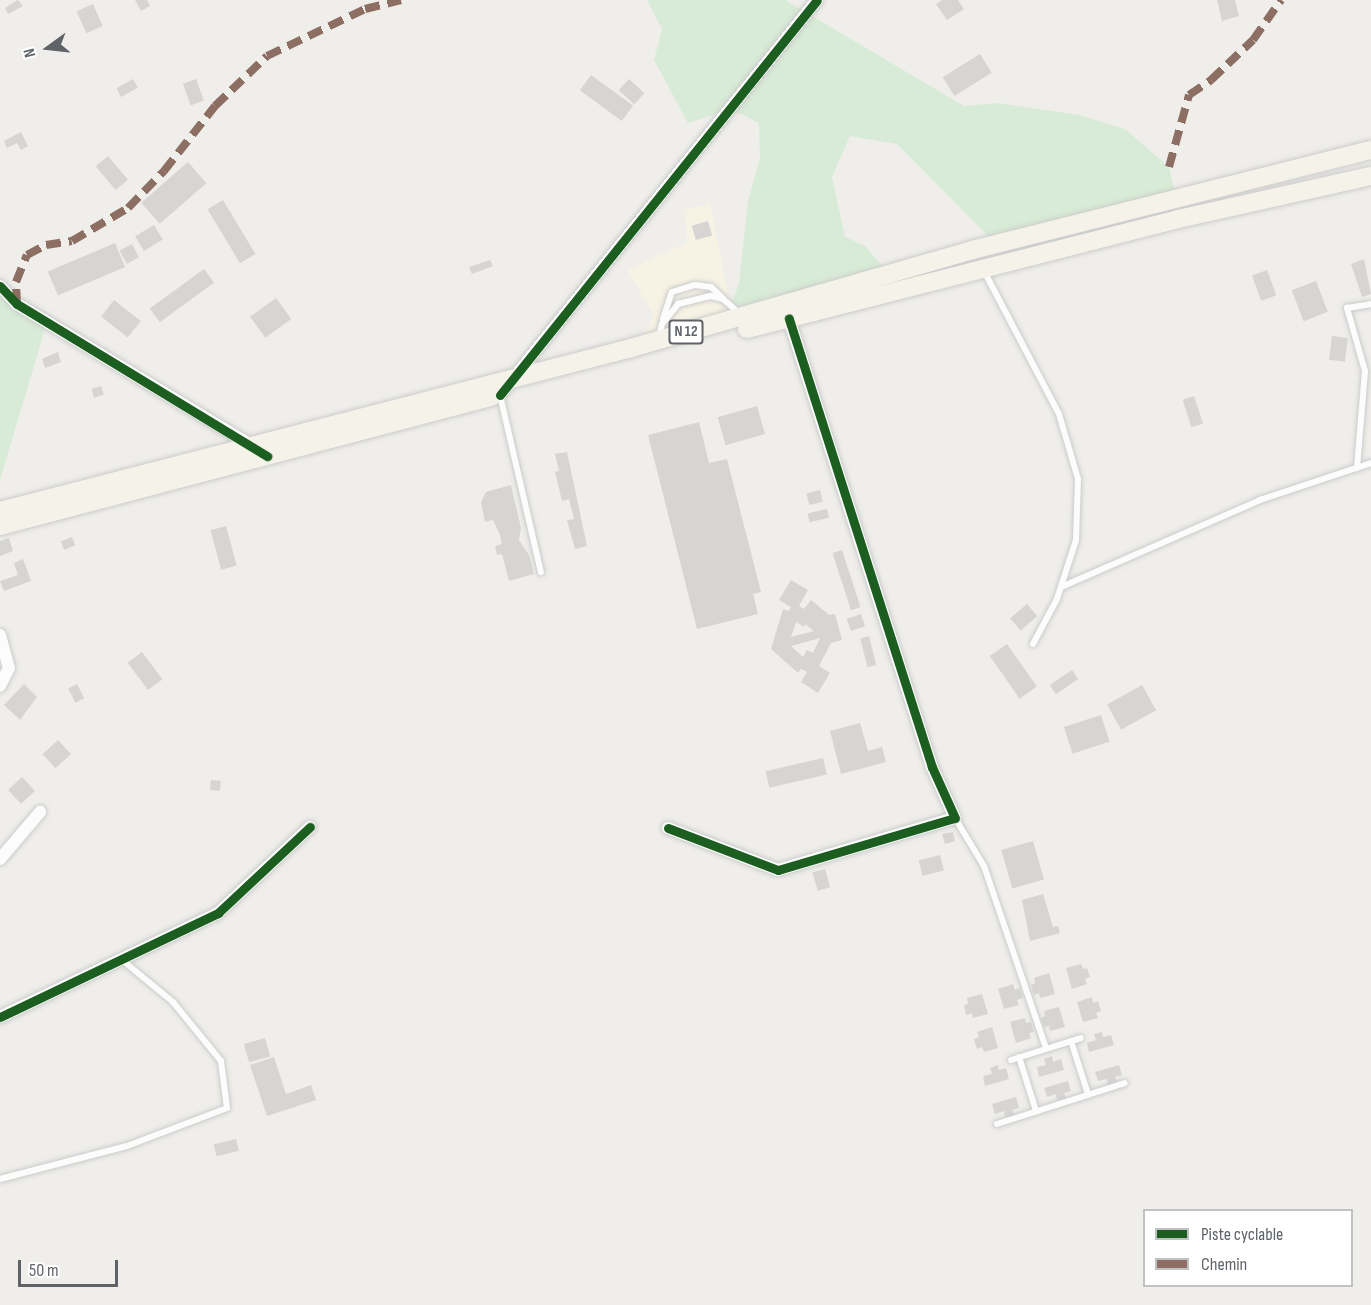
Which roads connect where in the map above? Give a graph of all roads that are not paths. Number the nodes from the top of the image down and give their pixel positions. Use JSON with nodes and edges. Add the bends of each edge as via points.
{"nodes":[{"id":1,"x":817,"y":0,"type":"edge"},
{"id":2,"x":1371,"y":150,"type":"edge"},
{"id":3,"x":1371,"y":176,"type":"edge"},
{"id":4,"x":982,"y":268,"type":"junction"},
{"id":5,"x":0,"y":286,"type":"edge"},
{"id":6,"x":723,"y":299,"type":"junction"},
{"id":7,"x":1371,"y":304,"type":"edge"},
{"id":8,"x":744,"y":317,"type":"junction"},
{"id":9,"x":789,"y":318,"type":"junction"},
{"id":10,"x":660,"y":332,"type":"junction"},
{"id":11,"x":512,"y":379,"type":"junction"},
{"id":12,"x":500,"y":395,"type":"junction"},
{"id":13,"x":252,"y":445,"type":"junction"},
{"id":14,"x":267,"y":456,"type":"junction"},
{"id":15,"x":1371,"y":463,"type":"edge"},
{"id":16,"x":1357,"y":468,"type":"junction"},
{"id":17,"x":0,"y":511,"type":"edge"},
{"id":18,"x":0,"y":526,"type":"edge"},
{"id":19,"x":541,"y":572,"type":"dead end"},
{"id":20,"x":1061,"y":588,"type":"junction"},
{"id":21,"x":0,"y":635,"type":"edge"},
{"id":22,"x":1033,"y":644,"type":"dead end"},
{"id":23,"x":0,"y":686,"type":"edge"},
{"id":24,"x":40,"y":812,"type":"dead end"},
{"id":25,"x":955,"y":818,"type":"junction"},
{"id":26,"x":310,"y":827,"type":"dead end"},
{"id":27,"x":668,"y":828,"type":"dead end"},
{"id":28,"x":0,"y":860,"type":"edge"},
{"id":29,"x":122,"y":960,"type":"junction"},
{"id":30,"x":0,"y":1017,"type":"edge"},
{"id":31,"x":1081,"y":1038,"type":"dead end"},
{"id":32,"x":1071,"y":1041,"type":"junction"},
{"id":33,"x":1046,"y":1048,"type":"junction"},
{"id":34,"x":1020,"y":1057,"type":"junction"},
{"id":35,"x":1011,"y":1060,"type":"dead end"},
{"id":36,"x":1125,"y":1083,"type":"dead end"},
{"id":37,"x":1088,"y":1094,"type":"junction"},
{"id":38,"x":1036,"y":1111,"type":"junction"},
{"id":39,"x":997,"y":1124,"type":"dead end"},
{"id":40,"x":0,"y":1179,"type":"edge"}],
"edges":[{"from":1,"to":11,"type":"street"},
{"from":2,"to":8,"type":"main road","number":"N 12","via":[[972,250]]},
{"from":3,"to":4,"type":"main road","number":"N 12"},
{"from":4,"to":9,"type":"main road","number":"N 12"},
{"from":4,"to":20,"type":"lane","via":[[1059,414],[1078,479],[1076,540]]},
{"from":5,"to":13,"type":"street","via":[[17,304]]},
{"from":6,"to":8,"type":"lane"},
{"from":6,"to":10,"type":"lane","via":[[711,296],[678,304]]},
{"from":6,"to":10,"type":"lane","via":[[711,287],[695,285],[672,292]]},
{"from":7,"to":16,"type":"lane","via":[[1347,308],[1365,371]]},
{"from":8,"to":10,"type":"main road","number":"N 12"},
{"from":9,"to":12,"type":"main road","number":"N 12"},
{"from":9,"to":25,"type":"street","via":[[932,767]]},
{"from":10,"to":11,"type":"main road","number":"N 12"},
{"from":11,"to":12,"type":"street"},
{"from":11,"to":13,"type":"main road","number":"N 12"},
{"from":12,"to":14,"type":"main road","number":"N 12"},
{"from":12,"to":19,"type":"lane"},
{"from":13,"to":14,"type":"street"},
{"from":13,"to":17,"type":"main road","number":"N 12"},
{"from":14,"to":18,"type":"main road","number":"N 12"},
{"from":15,"to":16,"type":"lane"},
{"from":16,"to":20,"type":"lane","via":[[1260,500]]},
{"from":20,"to":22,"type":"lane"},
{"from":21,"to":23,"type":"street","via":[[9,668]]},
{"from":24,"to":28,"type":"street"},
{"from":25,"to":27,"type":"street","via":[[778,870]]},
{"from":25,"to":33,"type":"lane","via":[[984,866]]},
{"from":26,"to":29,"type":"street","via":[[218,913]]},
{"from":29,"to":30,"type":"street"},
{"from":29,"to":40,"type":"lane","via":[[173,1002],[221,1061],[227,1108],[128,1146]]},
{"from":31,"to":32,"type":"lane"},
{"from":32,"to":33,"type":"lane"},
{"from":32,"to":37,"type":"lane"},
{"from":33,"to":34,"type":"lane"},
{"from":34,"to":35,"type":"lane"},
{"from":34,"to":38,"type":"lane"},
{"from":36,"to":37,"type":"lane"},
{"from":37,"to":38,"type":"lane"},
{"from":38,"to":39,"type":"lane"}]}
